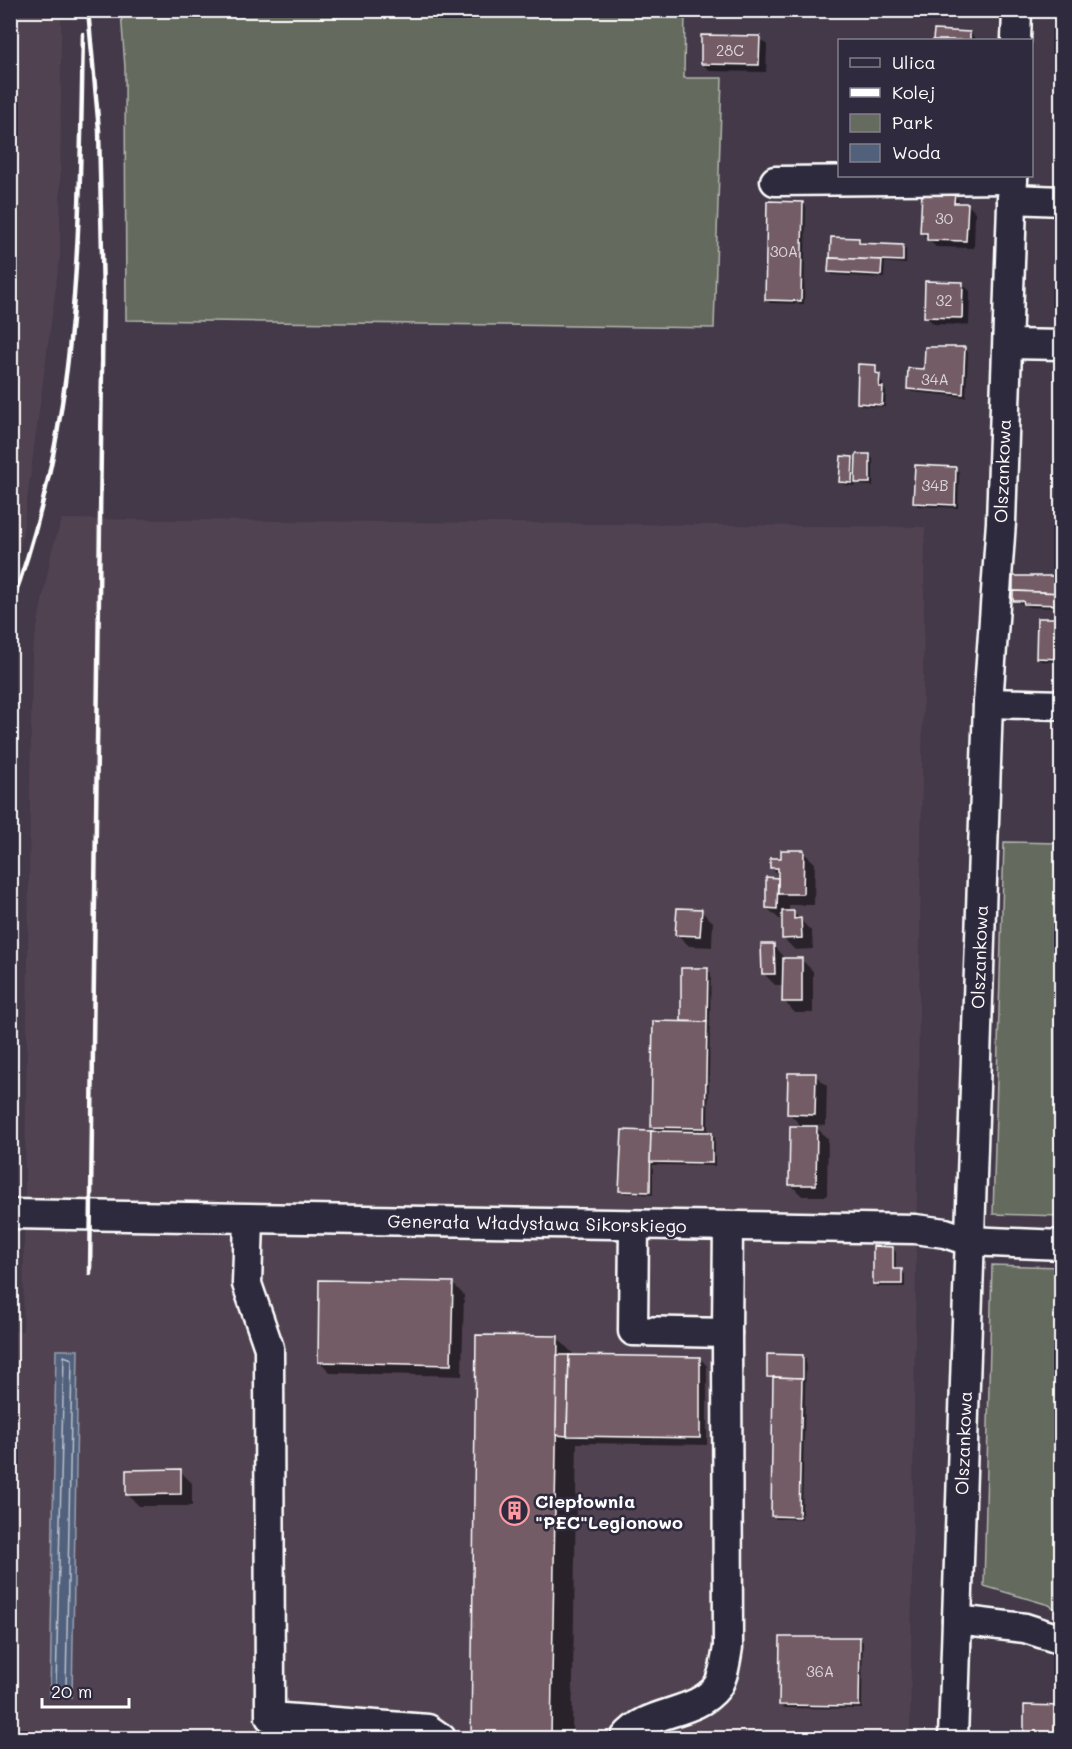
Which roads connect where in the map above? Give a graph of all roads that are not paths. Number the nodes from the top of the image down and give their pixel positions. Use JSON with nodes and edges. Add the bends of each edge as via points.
{"nodes":[{"id":1,"x":1017,"y":10,"type":"edge"},
{"id":2,"x":1016,"y":39,"type":"edge"},
{"id":3,"x":775,"y":181,"type":"dead end"},
{"id":4,"x":1013,"y":185,"type":"edge"},
{"id":5,"x":1062,"y":201,"type":"edge"},
{"id":6,"x":1008,"y":344,"type":"junction"},
{"id":7,"x":1062,"y":345,"type":"edge"},
{"id":8,"x":988,"y":703,"type":"junction"},
{"id":9,"x":1062,"y":705,"type":"edge"},
{"id":10,"x":10,"y":1214,"type":"edge"},
{"id":11,"x":249,"y":1220,"type":"junction"},
{"id":12,"x":634,"y":1225,"type":"junction"},
{"id":13,"x":728,"y":1226,"type":"junction"},
{"id":14,"x":969,"y":1241,"type":"junction"},
{"id":15,"x":1062,"y":1245,"type":"edge"},
{"id":16,"x":727,"y":1333,"type":"junction"},
{"id":17,"x":957,"y":1620,"type":"junction"},
{"id":18,"x":1062,"y":1640,"type":"edge"},
{"id":19,"x":441,"y":1738,"type":"edge"},
{"id":20,"x":625,"y":1738,"type":"edge"},
{"id":21,"x":953,"y":1738,"type":"edge"}],
"edges":[{"from":1,"to":2,"type":"street"},
{"from":3,"to":4,"type":"street"},
{"from":4,"to":5,"type":"street"},
{"from":4,"to":6,"type":"street","name":"Olszankowa"},
{"from":6,"to":7,"type":"street"},
{"from":6,"to":8,"type":"street","name":"Olszankowa"},
{"from":8,"to":9,"type":"street"},
{"from":8,"to":14,"type":"street","name":"Olszankowa"},
{"from":10,"to":11,"type":"street","name":"Generała Władysława Sikorskiego"},
{"from":11,"to":12,"type":"street","name":"Generała Władysława Sikorskiego"},
{"from":11,"to":19,"type":"street","via":[[247,1284],[269,1348],[270,1718],[428,1729]]},
{"from":12,"to":13,"type":"street","name":"Generała Władysława Sikorskiego"},
{"from":12,"to":16,"type":"street","via":[[633,1331]]},
{"from":13,"to":14,"type":"street","name":"Generała Władysława Sikorskiego","via":[[915,1229]]},
{"from":13,"to":16,"type":"street"},
{"from":14,"to":15,"type":"street","name":"Generała Władysława Sikorskiego"},
{"from":14,"to":17,"type":"street","name":"Olszankowa"},
{"from":16,"to":20,"type":"street","via":[[729,1647],[718,1685],[708,1696],[645,1723]]},
{"from":17,"to":18,"type":"street","via":[[1025,1628]]},
{"from":17,"to":21,"type":"street","name":"Olszankowa"}]}
